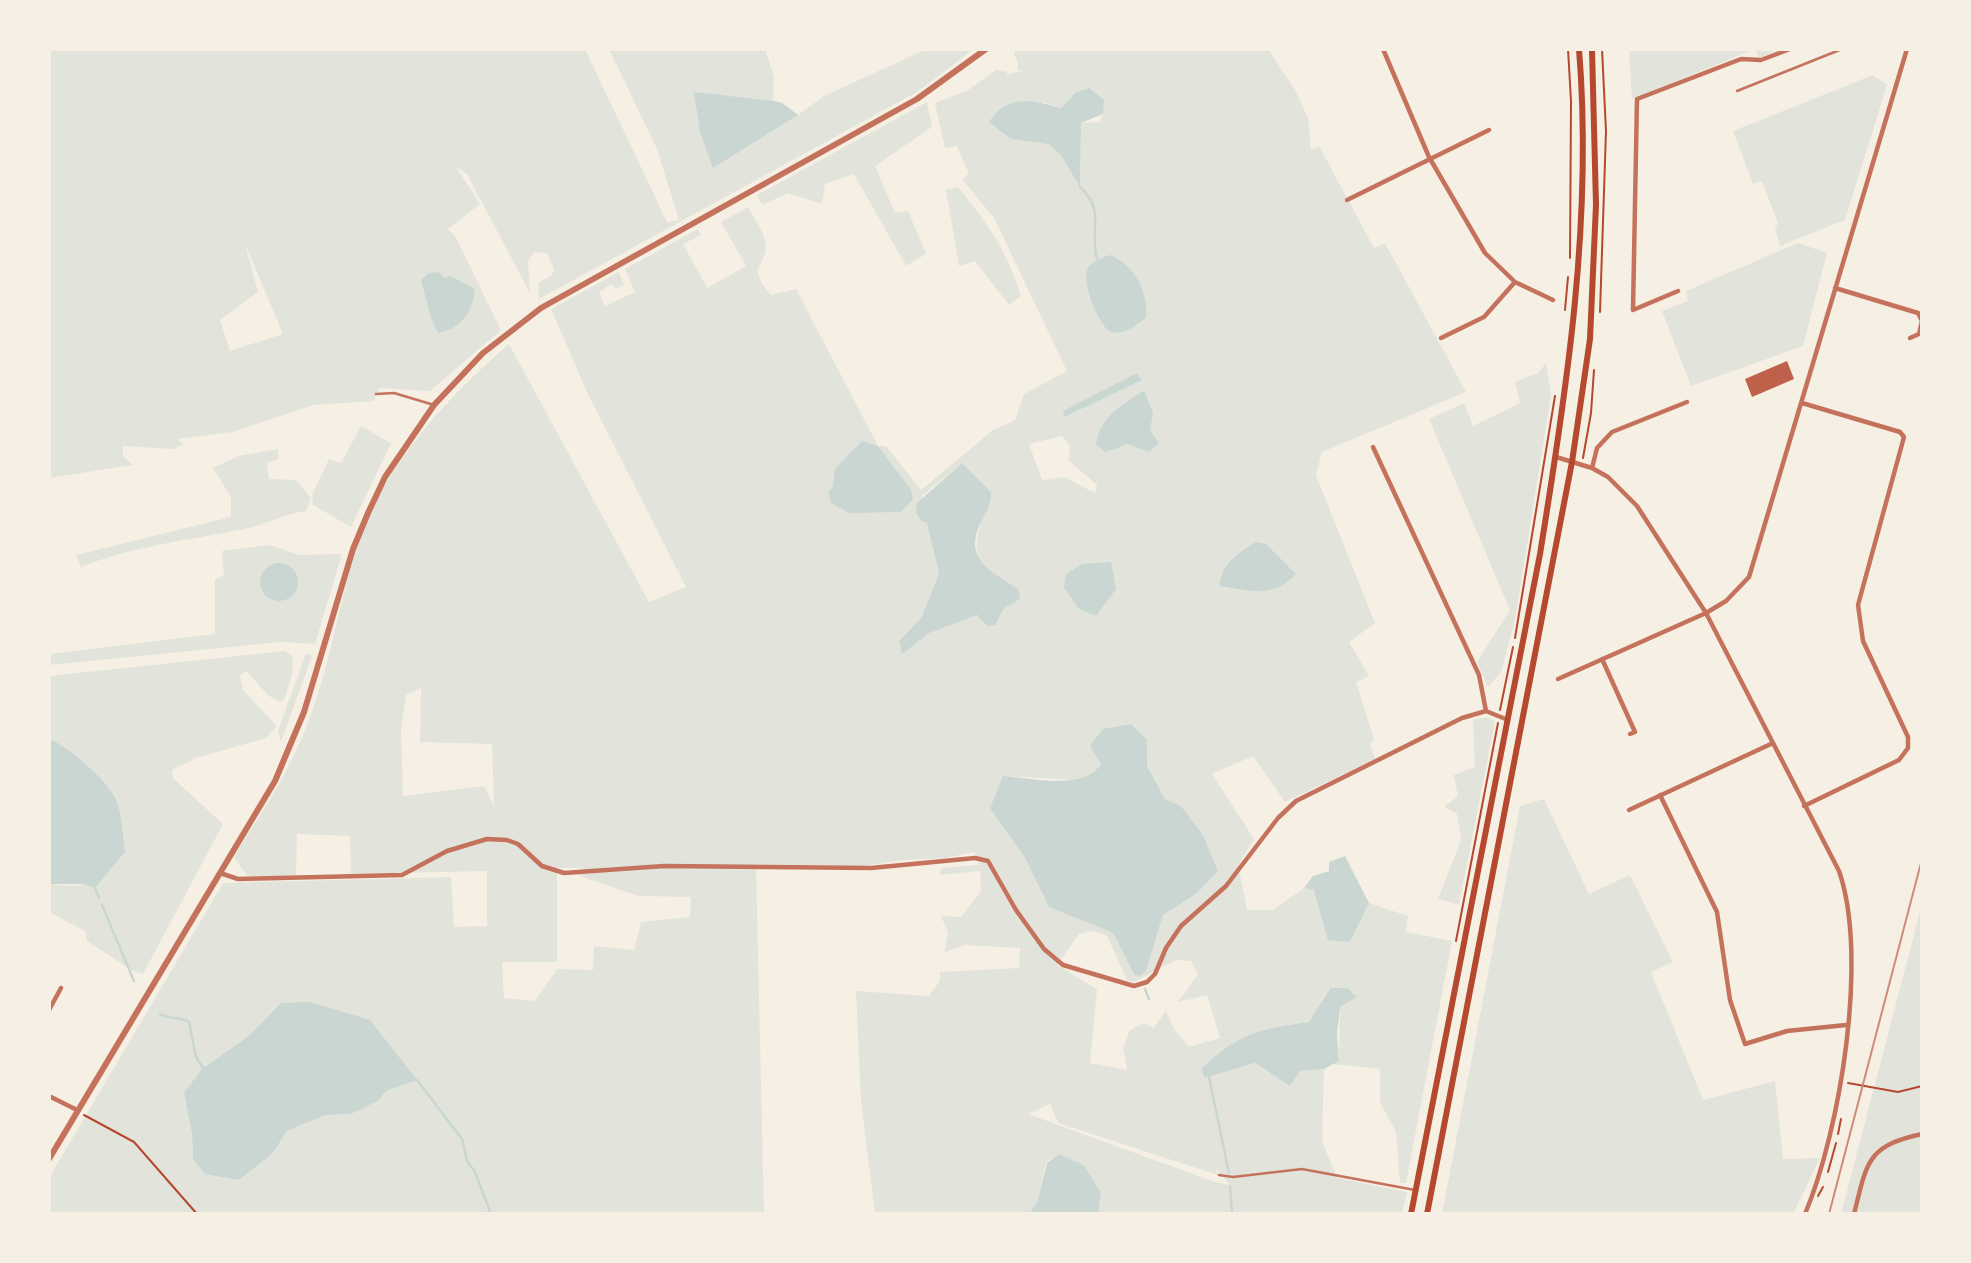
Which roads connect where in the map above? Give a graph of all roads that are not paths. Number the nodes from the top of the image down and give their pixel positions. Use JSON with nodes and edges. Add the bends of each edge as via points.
{"nodes":[{"id":1,"x":986,"y":49,"type":"edge"},
{"id":2,"x":1383,"y":49,"type":"edge"},
{"id":3,"x":1579,"y":49,"type":"edge"},
{"id":4,"x":1592,"y":49,"type":"edge"},
{"id":5,"x":1790,"y":49,"type":"edge"},
{"id":6,"x":1842,"y":49,"type":"edge"},
{"id":7,"x":1908,"y":49,"type":"edge"},
{"id":8,"x":1737,"y":91,"type":"dead end"},
{"id":9,"x":1489,"y":130,"type":"dead end"},
{"id":10,"x":1429,"y":157,"type":"junction"},
{"id":11,"x":1347,"y":200,"type":"dead end"},
{"id":12,"x":1515,"y":282,"type":"junction"},
{"id":13,"x":1835,"y":288,"type":"junction"},
{"id":14,"x":1678,"y":291,"type":"dead end"},
{"id":15,"x":1553,"y":300,"type":"dead end"},
{"id":16,"x":1441,"y":338,"type":"dead end"},
{"id":17,"x":1910,"y":338,"type":"dead end"},
{"id":18,"x":376,"y":394,"type":"dead end"},
{"id":19,"x":1687,"y":402,"type":"dead end"},
{"id":20,"x":1802,"y":403,"type":"junction"},
{"id":21,"x":434,"y":405,"type":"junction"},
{"id":22,"x":1373,"y":447,"type":"dead end"},
{"id":23,"x":1556,"y":457,"type":"junction"},
{"id":24,"x":1572,"y":462,"type":"junction"},
{"id":25,"x":1592,"y":468,"type":"junction"},
{"id":26,"x":1706,"y":613,"type":"junction"},
{"id":27,"x":1602,"y":659,"type":"junction"},
{"id":28,"x":1558,"y":679,"type":"dead end"},
{"id":29,"x":1486,"y":711,"type":"junction"},
{"id":30,"x":1508,"y":720,"type":"junction"},
{"id":31,"x":1630,"y":734,"type":"dead end"},
{"id":32,"x":1773,"y":743,"type":"junction"},
{"id":33,"x":1660,"y":795,"type":"junction"},
{"id":34,"x":1804,"y":806,"type":"junction"},
{"id":35,"x":1629,"y":810,"type":"dead end"},
{"id":36,"x":220,"y":873,"type":"junction"},
{"id":37,"x":61,"y":988,"type":"dead end"},
{"id":38,"x":49,"y":1010,"type":"edge"},
{"id":39,"x":1846,"y":1025,"type":"junction"},
{"id":40,"x":49,"y":1096,"type":"edge"},
{"id":41,"x":77,"y":1110,"type":"junction"},
{"id":42,"x":1922,"y":1134,"type":"edge"},
{"id":43,"x":49,"y":1159,"type":"edge"},
{"id":44,"x":1219,"y":1175,"type":"dead end"},
{"id":45,"x":1415,"y":1190,"type":"junction"},
{"id":46,"x":1411,"y":1214,"type":"edge"},
{"id":47,"x":1427,"y":1214,"type":"edge"},
{"id":48,"x":1805,"y":1214,"type":"edge"},
{"id":49,"x":1854,"y":1214,"type":"edge"}],
"edges":[{"from":1,"to":21,"type":"street","via":[[917,99],[541,308],[483,353]]},
{"from":2,"to":10,"type":"street"},
{"from":3,"to":23,"type":"main road","via":[[1582,179],[1578,273]]},
{"from":4,"to":24,"type":"main road","via":[[1596,205],[1590,326]]},
{"from":5,"to":14,"type":"street","via":[[1761,60],[1741,59],[1637,99],[1633,310]]},
{"from":6,"to":8,"type":"lane"},
{"from":7,"to":13,"type":"street"},
{"from":9,"to":10,"type":"street"},
{"from":10,"to":11,"type":"street"},
{"from":10,"to":12,"type":"street","via":[[1485,253]]},
{"from":12,"to":15,"type":"street"},
{"from":12,"to":16,"type":"street","via":[[1484,317]]},
{"from":13,"to":17,"type":"street","via":[[1918,313],[1922,321],[1919,334]]},
{"from":13,"to":20,"type":"street"},
{"from":18,"to":21,"type":"lane","via":[[394,393]]},
{"from":19,"to":25,"type":"street","via":[[1612,432],[1597,448]]},
{"from":20,"to":26,"type":"street","via":[[1749,577],[1726,601]]},
{"from":20,"to":34,"type":"street","via":[[1904,437],[1858,605],[1863,641],[1908,737],[1908,748],[1899,760]]},
{"from":21,"to":36,"type":"street","via":[[385,478],[368,513],[293,741],[275,781]]},
{"from":22,"to":29,"type":"street","via":[[1479,676]]},
{"from":23,"to":24,"type":"street"},
{"from":23,"to":30,"type":"main road"},
{"from":24,"to":25,"type":"street"},
{"from":24,"to":47,"type":"main road"},
{"from":25,"to":26,"type":"street","via":[[1612,480],[1637,506]]},
{"from":26,"to":27,"type":"street"},
{"from":26,"to":32,"type":"street"},
{"from":27,"to":28,"type":"street"},
{"from":27,"to":31,"type":"street","via":[[1635,732]]},
{"from":29,"to":30,"type":"street"},
{"from":29,"to":36,"type":"street","via":[[1462,718],[1296,801],[1226,886],[1181,926],[1155,974],[1134,986],[1063,965],[1044,949],[1023,920],[988,861],[975,858],[871,868],[652,867],[564,873],[542,866],[518,844],[487,839],[447,851],[402,875],[238,879]]},
{"from":30,"to":45,"type":"main road"},
{"from":32,"to":33,"type":"street"},
{"from":32,"to":34,"type":"street"},
{"from":33,"to":35,"type":"street"},
{"from":33,"to":39,"type":"street","via":[[1717,912],[1730,1000],[1745,1044],[1787,1031]]},
{"from":34,"to":39,"type":"street","via":[[1847,893],[1853,959]]},
{"from":36,"to":41,"type":"street"},
{"from":37,"to":38,"type":"street"},
{"from":39,"to":48,"type":"street","via":[[1827,1147]]},
{"from":40,"to":41,"type":"street"},
{"from":41,"to":43,"type":"street"},
{"from":42,"to":49,"type":"street","via":[[1894,1140],[1873,1156]]},
{"from":44,"to":45,"type":"lane","via":[[1302,1169]]},
{"from":45,"to":46,"type":"main road"}]}
